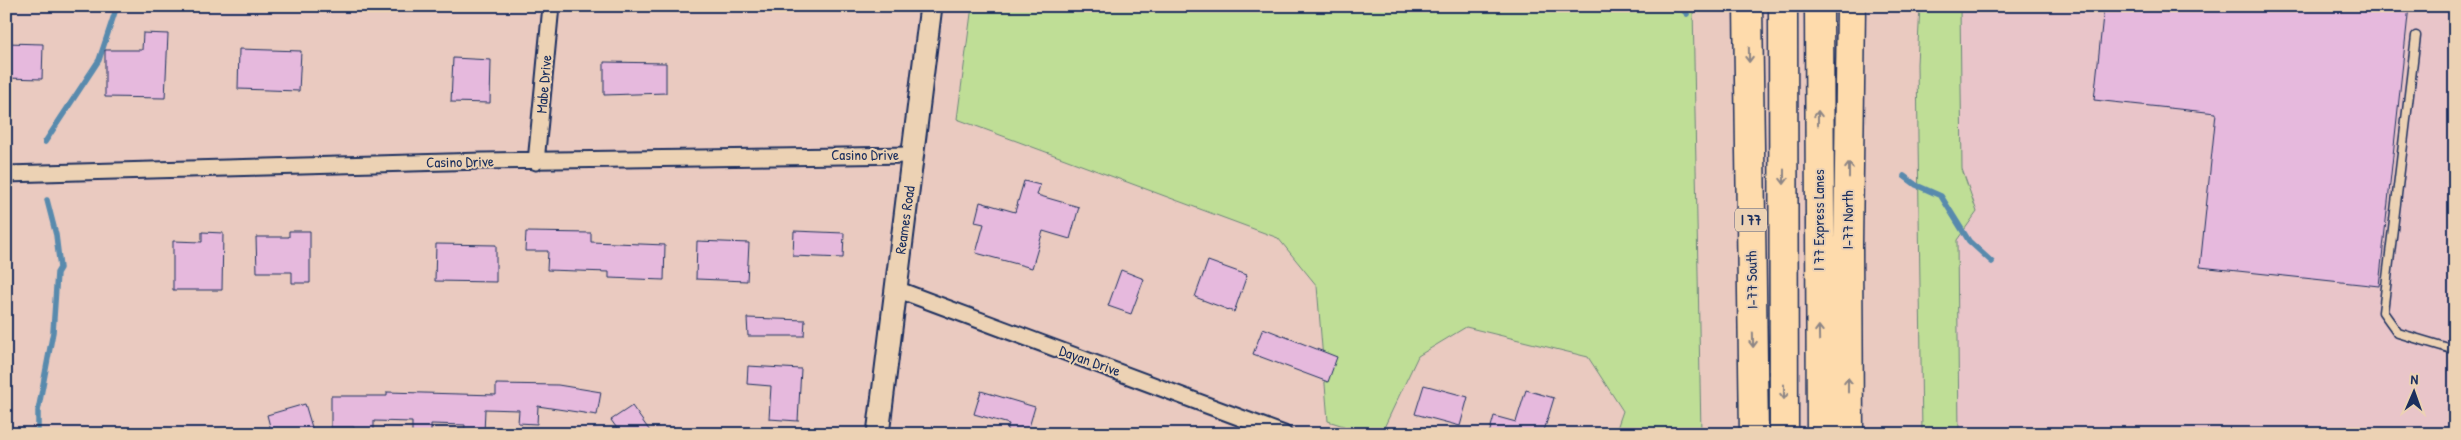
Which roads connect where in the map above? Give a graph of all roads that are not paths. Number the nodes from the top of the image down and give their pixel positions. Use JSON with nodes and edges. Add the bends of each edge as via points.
{"nodes":[{"id":1,"x":551,"y":6,"type":"edge"},
{"id":2,"x":931,"y":6,"type":"edge"},
{"id":3,"x":1748,"y":6,"type":"edge"},
{"id":4,"x":1783,"y":6,"type":"edge"},
{"id":5,"x":1819,"y":6,"type":"edge"},
{"id":6,"x":1851,"y":6,"type":"edge"},
{"id":7,"x":2416,"y":36,"type":"dead end"},
{"id":8,"x":913,"y":155,"type":"junction"},
{"id":9,"x":536,"y":162,"type":"junction"},
{"id":10,"x":6,"y":174,"type":"edge"},
{"id":11,"x":896,"y":288,"type":"junction"},
{"id":12,"x":2455,"y":350,"type":"edge"},
{"id":13,"x":878,"y":434,"type":"edge"},
{"id":14,"x":1284,"y":434,"type":"edge"},
{"id":15,"x":1754,"y":434,"type":"edge"},
{"id":16,"x":1784,"y":434,"type":"edge"},
{"id":17,"x":1821,"y":434,"type":"edge"},
{"id":18,"x":1849,"y":434,"type":"edge"}],
"edges":[{"from":1,"to":9,"type":"street","name":"Mabe Drive"},
{"from":2,"to":8,"type":"main road","name":"Reames Road"},
{"from":3,"to":15,"type":"highway","name":"I-77 South","number":"I 77","one_way":true},
{"from":4,"to":16,"type":"highway","number":"I 77","one_way":true},
{"from":17,"to":5,"type":"highway","name":"I 77 Express Lanes","one_way":true},
{"from":18,"to":6,"type":"highway","name":"I-77 North","one_way":true},
{"from":7,"to":12,"type":"lane","via":[[2383,312],[2398,333]]},
{"from":8,"to":9,"type":"street","name":"Casino Drive","via":[[818,154]]},
{"from":8,"to":11,"type":"main road","name":"Reames Road"},
{"from":9,"to":10,"type":"street","name":"Casino Drive"},
{"from":11,"to":13,"type":"main road","name":"Reames Road"},
{"from":11,"to":14,"type":"street","name":"Dayan Drive"}]}
